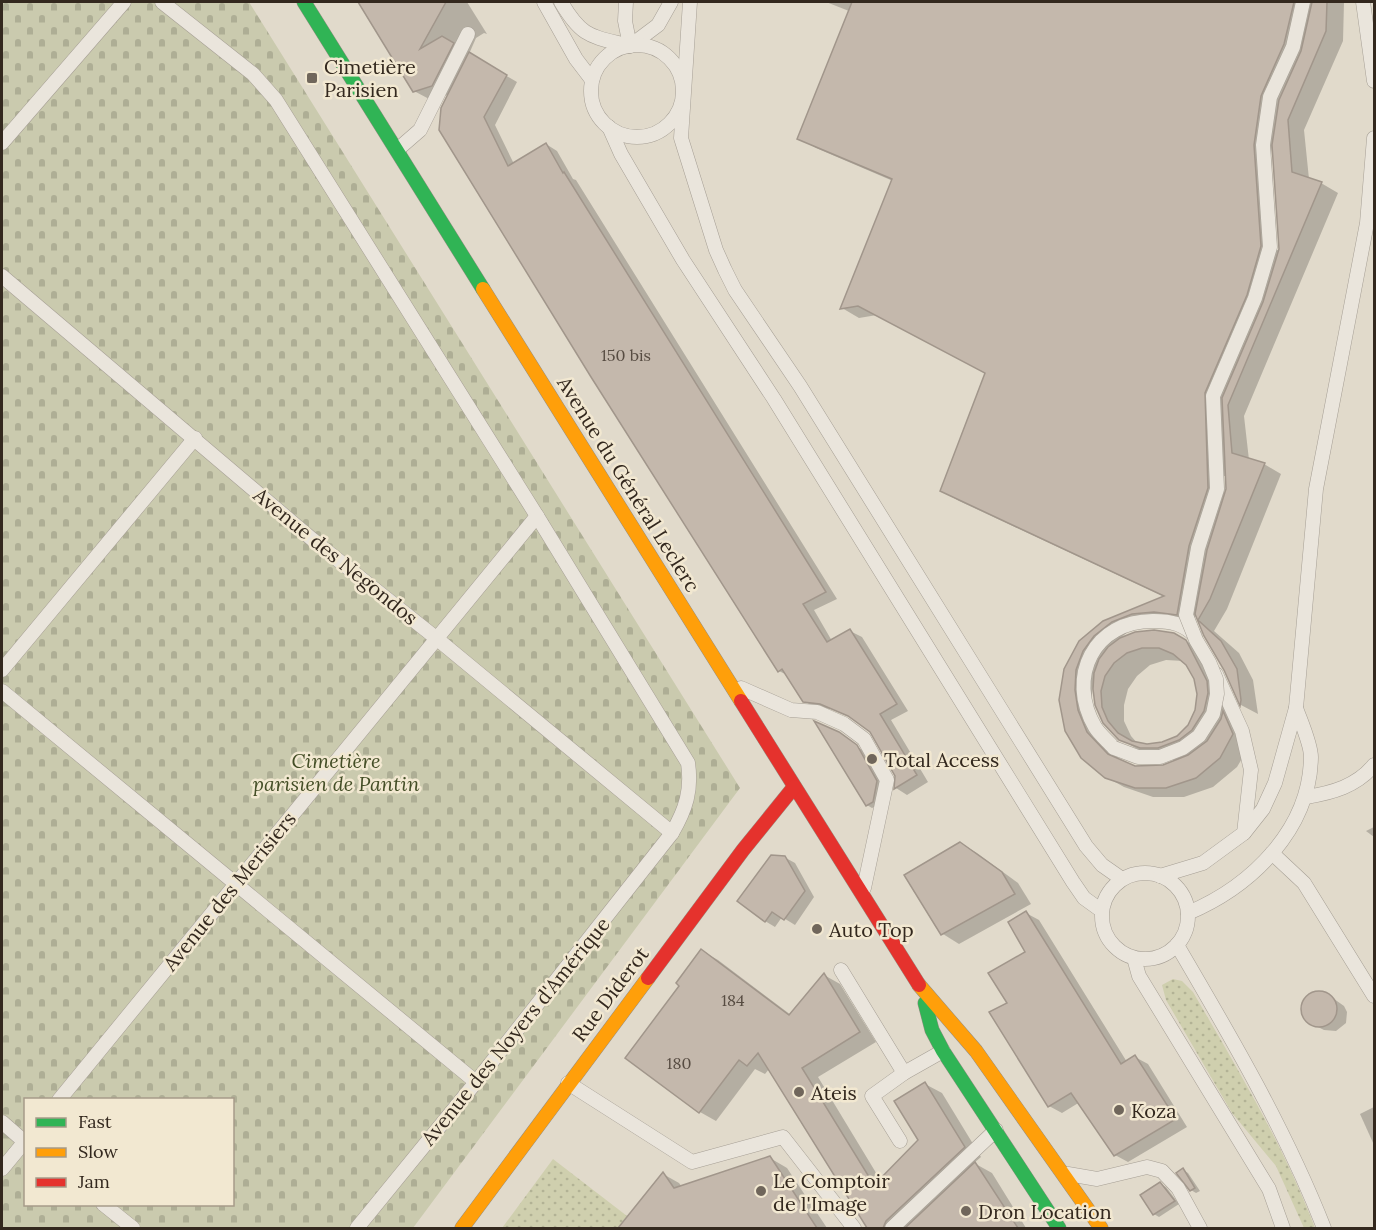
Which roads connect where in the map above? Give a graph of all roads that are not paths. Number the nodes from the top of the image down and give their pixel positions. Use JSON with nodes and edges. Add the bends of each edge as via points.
{"nodes":[{"id":1,"x":124,"y":2,"type":"edge"},
{"id":2,"x":162,"y":2,"type":"edge"},
{"id":3,"x":304,"y":2,"type":"edge"},
{"id":4,"x":544,"y":2,"type":"edge"},
{"id":5,"x":561,"y":2,"type":"edge"},
{"id":6,"x":626,"y":2,"type":"edge"},
{"id":7,"x":671,"y":2,"type":"edge"},
{"id":8,"x":690,"y":2,"type":"edge"},
{"id":9,"x":1303,"y":2,"type":"edge"},
{"id":10,"x":1363,"y":2,"type":"edge"},
{"id":11,"x":468,"y":34,"type":"dead end"},
{"id":12,"x":630,"y":46,"type":"junction"},
{"id":13,"x":592,"y":81,"type":"junction"},
{"id":14,"x":1374,"y":81,"type":"edge"},
{"id":15,"x":683,"y":91,"type":"junction"},
{"id":16,"x":609,"y":127,"type":"junction"},
{"id":17,"x":1374,"y":138,"type":"edge"},
{"id":18,"x":2,"y":143,"type":"edge"},
{"id":19,"x":397,"y":150,"type":"junction"},
{"id":20,"x":2,"y":276,"type":"edge"},
{"id":21,"x":195,"y":438,"type":"junction"},
{"id":22,"x":537,"y":516,"type":"junction"},
{"id":23,"x":436,"y":638,"type":"junction"},
{"id":24,"x":2,"y":670,"type":"edge"},
{"id":25,"x":730,"y":682,"type":"junction"},
{"id":26,"x":2,"y":691,"type":"edge"},
{"id":27,"x":1296,"y":708,"type":"junction"},
{"id":28,"x":1374,"y":765,"type":"edge"},
{"id":29,"x":794,"y":787,"type":"junction"},
{"id":30,"x":1306,"y":797,"type":"junction"},
{"id":31,"x":672,"y":833,"type":"junction"},
{"id":32,"x":1244,"y":833,"type":"junction"},
{"id":33,"x":1272,"y":853,"type":"junction"},
{"id":34,"x":1160,"y":876,"type":"junction"},
{"id":35,"x":1122,"y":879,"type":"junction"},
{"id":36,"x":236,"y":883,"type":"junction"},
{"id":37,"x":863,"y":896,"type":"junction"},
{"id":38,"x":1102,"y":911,"type":"junction"},
{"id":39,"x":1188,"y":913,"type":"junction"},
{"id":40,"x":1177,"y":945,"type":"junction"},
{"id":41,"x":1134,"y":958,"type":"junction"},
{"id":42,"x":841,"y":970,"type":"dead end"},
{"id":43,"x":920,"y":987,"type":"junction"},
{"id":44,"x":1374,"y":996,"type":"edge"},
{"id":45,"x":943,"y":1051,"type":"junction"},
{"id":46,"x":904,"y":1073,"type":"junction"},
{"id":47,"x":476,"y":1082,"type":"junction"},
{"id":48,"x":568,"y":1083,"type":"junction"},
{"id":49,"x":61,"y":1098,"type":"edge"},
{"id":50,"x":2,"y":1122,"type":"edge"},
{"id":51,"x":996,"y":1130,"type":"junction"},
{"id":52,"x":24,"y":1140,"type":"edge"},
{"id":53,"x":900,"y":1141,"type":"dead end"},
{"id":54,"x":24,"y":1142,"type":"edge"},
{"id":55,"x":2,"y":1168,"type":"edge"},
{"id":56,"x":1061,"y":1173,"type":"junction"},
{"id":57,"x":106,"y":1206,"type":"edge"},
{"id":58,"x":133,"y":1228,"type":"edge"},
{"id":59,"x":357,"y":1228,"type":"edge"},
{"id":60,"x":462,"y":1228,"type":"edge"},
{"id":61,"x":854,"y":1228,"type":"edge"},
{"id":62,"x":892,"y":1228,"type":"edge"},
{"id":63,"x":1059,"y":1228,"type":"edge"},
{"id":64,"x":1101,"y":1228,"type":"edge"},
{"id":65,"x":1200,"y":1228,"type":"edge"},
{"id":66,"x":1283,"y":1228,"type":"edge"},
{"id":67,"x":1324,"y":1228,"type":"edge"}],
"edges":[{"from":1,"to":18,"type":"lane"},
{"from":2,"to":22,"type":"lane","name":"Avenue des Noyers d'Amérique","via":[[253,74],[276,100]]},
{"from":3,"to":19,"type":"main road","name":"Avenue du Général Leclerc"},
{"from":4,"to":13,"type":"lane"},
{"from":5,"to":12,"type":"lane","via":[[581,31]]},
{"from":6,"to":12,"type":"lane"},
{"from":7,"to":12,"type":"lane","via":[[658,25]]},
{"from":8,"to":15,"type":"lane"},
{"from":9,"to":32,"type":"lane","bridge":true,"via":[[1293,47],[1270,97],[1263,146],[1270,247],[1255,298],[1213,396],[1217,489],[1198,548],[1186,615],[1196,640],[1209,662],[1215,679],[1213,714],[1199,736],[1183,748],[1160,757],[1138,757],[1114,748],[1096,729],[1087,711],[1084,670],[1091,652],[1108,634],[1125,625],[1169,621],[1188,628],[1197,638],[1218,678],[1242,731],[1251,770]]},
{"from":10,"to":14,"type":"lane"},
{"from":11,"to":19,"type":"lane","via":[[420,130]]},
{"from":12,"to":13,"type":"lane","via":[[606,57]]},
{"from":12,"to":15,"type":"lane","via":[[660,51],[680,75]]},
{"from":13,"to":16,"type":"lane","via":[[593,106]]},
{"from":15,"to":16,"type":"lane","via":[[674,118],[657,132],[636,137]]},
{"from":15,"to":35,"type":"lane","via":[[681,138],[716,250],[735,290],[800,386],[1086,846],[1102,865]]},
{"from":16,"to":38,"type":"lane","via":[[683,260],[774,399],[1073,882],[1084,898]]},
{"from":17,"to":27,"type":"lane","via":[[1367,223],[1316,489]]},
{"from":19,"to":25,"type":"main road","name":"Avenue du Général Leclerc"},
{"from":20,"to":21,"type":"lane","name":"Avenue des Negondos"},
{"from":21,"to":23,"type":"lane","name":"Avenue des Negondos","via":[[313,540]]},
{"from":21,"to":24,"type":"lane"},
{"from":22,"to":23,"type":"lane","name":"Avenue des Merisiers"},
{"from":22,"to":31,"type":"lane","name":"Avenue des Noyers d'Amérique","via":[[687,763],[688,797],[684,814]]},
{"from":23,"to":31,"type":"lane","name":"Avenue des Negondos"},
{"from":23,"to":36,"type":"lane","name":"Avenue des Merisiers"},
{"from":25,"to":29,"type":"main road","name":"Avenue du Général Leclerc"},
{"from":25,"to":37,"type":"lane","via":[[791,710],[818,712],[864,739],[887,780]]},
{"from":26,"to":36,"type":"lane"},
{"from":27,"to":30,"type":"lane","via":[[1311,754]]},
{"from":27,"to":32,"type":"lane","via":[[1275,783],[1263,809]]},
{"from":28,"to":30,"type":"lane","via":[[1349,786]]},
{"from":29,"to":37,"type":"main road","name":"Avenue du Général Leclerc"},
{"from":29,"to":48,"type":"main road","name":"Rue Diderot"},
{"from":30,"to":33,"type":"lane","via":[[1297,819]]},
{"from":31,"to":47,"type":"lane","name":"Avenue des Noyers d'Amérique"},
{"from":32,"to":34,"type":"lane","via":[[1203,863]]},
{"from":33,"to":39,"type":"lane","via":[[1245,879]]},
{"from":33,"to":44,"type":"lane","via":[[1304,883]]},
{"from":34,"to":35,"type":"lane","via":[[1140,873]]},
{"from":34,"to":39,"type":"lane","via":[[1177,888]]},
{"from":35,"to":38,"type":"lane","via":[[1109,893]]},
{"from":36,"to":47,"type":"lane"},
{"from":36,"to":49,"type":"lane","name":"Avenue des Merisiers"},
{"from":37,"to":43,"type":"main road","name":"Avenue du Général Leclerc"},
{"from":38,"to":41,"type":"lane","via":[[1107,938]]},
{"from":39,"to":40,"type":"lane","via":[[1187,927]]},
{"from":40,"to":41,"type":"lane","via":[[1154,958]]},
{"from":40,"to":67,"type":"lane","via":[[1279,1125]]},
{"from":41,"to":66,"type":"lane","via":[[1139,976],[1269,1189]]},
{"from":42,"to":46,"type":"lane"},
{"from":43,"to":45,"type":"main road","name":"Avenue du Général Leclerc","via":[[932,1030]]},
{"from":43,"to":56,"type":"main road","name":"Avenue du Général Leclerc","via":[[976,1051]]},
{"from":45,"to":46,"type":"lane"},
{"from":45,"to":51,"type":"main road","name":"Avenue du Général Leclerc"},
{"from":46,"to":53,"type":"lane","via":[[872,1096]]},
{"from":47,"to":59,"type":"lane","name":"Avenue des Noyers d'Amérique"},
{"from":48,"to":60,"type":"main road","name":"Rue Diderot"},
{"from":48,"to":61,"type":"lane","via":[[692,1162],[783,1137]]},
{"from":50,"to":52,"type":"lane"},
{"from":51,"to":62,"type":"lane"},
{"from":51,"to":63,"type":"main road","name":"Avenue du Général Leclerc"},
{"from":54,"to":55,"type":"lane"},
{"from":56,"to":64,"type":"main road","name":"Avenue du Général Leclerc"},
{"from":56,"to":65,"type":"lane","via":[[1096,1179],[1147,1167],[1162,1171],[1178,1188]]},
{"from":57,"to":58,"type":"lane"}]}
